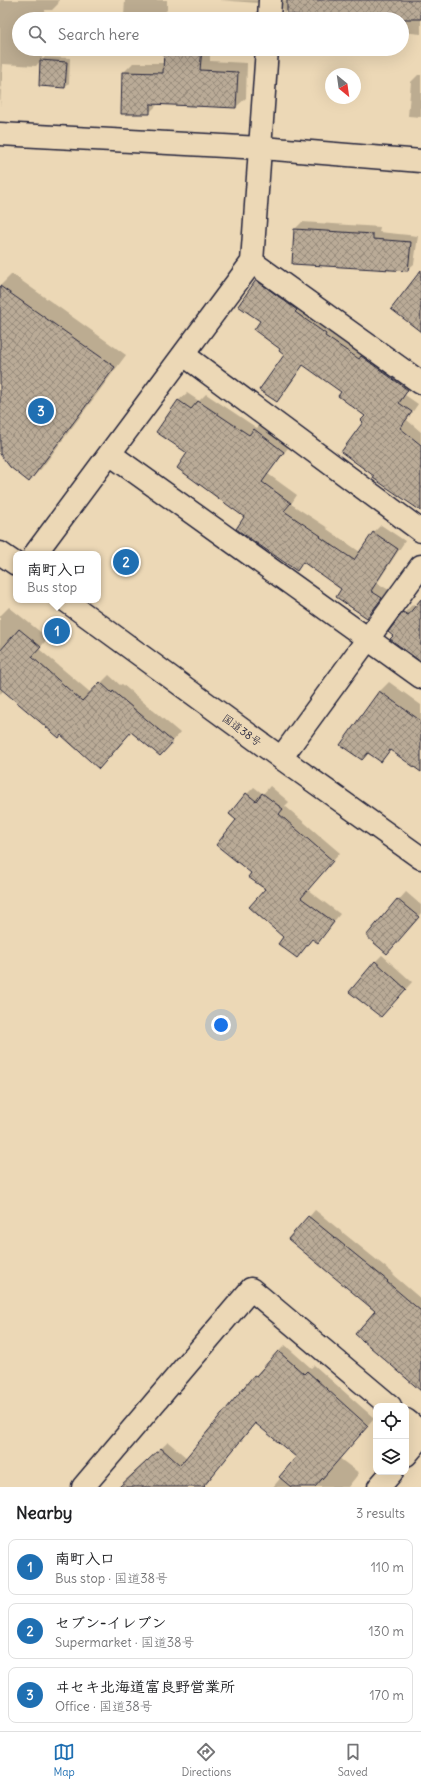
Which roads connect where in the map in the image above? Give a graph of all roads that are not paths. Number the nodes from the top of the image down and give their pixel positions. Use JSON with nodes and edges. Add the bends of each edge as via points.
{"nodes":[{"id":1,"x":270,"y":0,"type":"edge"},
{"id":2,"x":269,"y":12,"type":"edge"},
{"id":3,"x":267,"y":56,"type":"edge"},
{"id":4,"x":0,"y":134,"type":"edge"},
{"id":5,"x":262,"y":148,"type":"junction"},
{"id":6,"x":421,"y":160,"type":"edge"},
{"id":7,"x":252,"y":262,"type":"junction"},
{"id":8,"x":184,"y":355,"type":"junction"},
{"id":9,"x":421,"y":382,"type":"edge"},
{"id":10,"x":110,"y":454,"type":"junction"},
{"id":11,"x":421,"y":530,"type":"edge"},
{"id":12,"x":37,"y":551,"type":"edge"},
{"id":13,"x":0,"y":553,"type":"edge"},
{"id":14,"x":13,"y":562,"type":"edge"},
{"id":15,"x":421,"y":566,"type":"edge"},
{"id":16,"x":69,"y":603,"type":"edge"},
{"id":17,"x":368,"y":639,"type":"junction"},
{"id":18,"x":421,"y":677,"type":"edge"},
{"id":19,"x":281,"y":758,"type":"junction"},
{"id":20,"x":421,"y":858,"type":"edge"},
{"id":21,"x":386,"y":1403,"type":"edge"},
{"id":22,"x":409,"y":1422,"type":"edge"},
{"id":23,"x":421,"y":1432,"type":"edge"},
{"id":24,"x":421,"y":1437,"type":"edge"},
{"id":25,"x":409,"y":1451,"type":"edge"},
{"id":26,"x":389,"y":1475,"type":"edge"},
{"id":27,"x":84,"y":1487,"type":"edge"},
{"id":28,"x":379,"y":1487,"type":"edge"}],
"edges":[{"from":1,"to":2,"type":"main road"},
{"from":3,"to":5,"type":"main road"},
{"from":4,"to":5,"type":"main road"},
{"from":5,"to":6,"type":"main road"},
{"from":5,"to":7,"type":"main road"},
{"from":7,"to":8,"type":"main road"},
{"from":7,"to":9,"type":"main road"},
{"from":8,"to":10,"type":"main road"},
{"from":8,"to":11,"type":"main road"},
{"from":10,"to":12,"type":"main road"},
{"from":10,"to":17,"type":"main road"},
{"from":13,"to":14,"type":"main road"},
{"from":15,"to":17,"type":"main road"},
{"from":16,"to":19,"type":"main road","name":"国道38号"},
{"from":17,"to":18,"type":"main road"},
{"from":17,"to":19,"type":"main road"},
{"from":19,"to":20,"type":"main road","name":"国道38号"},
{"from":21,"to":27,"type":"main road","via":[[251,1289]]},
{"from":22,"to":23,"type":"main road"},
{"from":24,"to":25,"type":"main road"},
{"from":26,"to":28,"type":"main road"}]}
